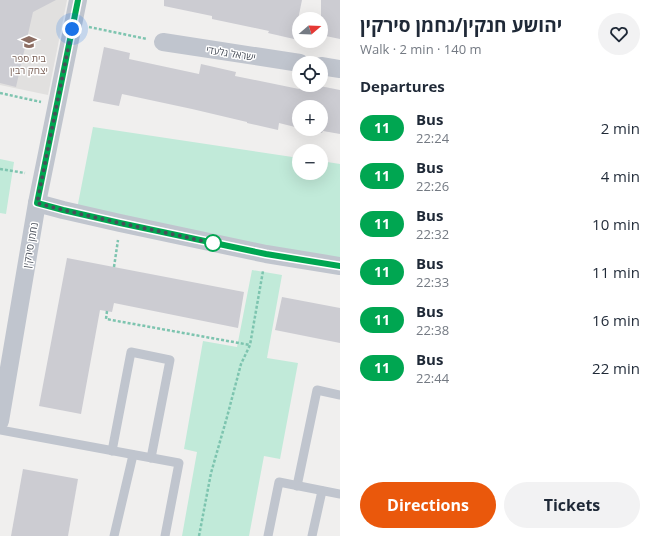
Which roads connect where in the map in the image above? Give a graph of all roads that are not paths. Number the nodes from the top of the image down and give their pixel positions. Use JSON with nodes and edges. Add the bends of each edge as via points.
{"nodes":[{"id":1,"x":78,"y":0,"type":"edge"},
{"id":2,"x":163,"y":42,"type":"road end"},
{"id":3,"x":292,"y":62,"type":"edge"},
{"id":4,"x":328,"y":67,"type":"edge"},
{"id":5,"x":340,"y":69,"type":"edge"},
{"id":6,"x":37,"y":203,"type":"junction"},
{"id":7,"x":340,"y":266,"type":"edge"},
{"id":8,"x":340,"y":395,"type":"edge"},
{"id":9,"x":0,"y":421,"type":"edge"},
{"id":10,"x":0,"y":430,"type":"edge"},
{"id":11,"x":112,"y":451,"type":"junction"},
{"id":12,"x":133,"y":455,"type":"junction"},
{"id":13,"x":151,"y":458,"type":"junction"},
{"id":14,"x":297,"y":486,"type":"junction"},
{"id":15,"x":322,"y":491,"type":"junction"},
{"id":16,"x":340,"y":494,"type":"edge"},
{"id":17,"x":114,"y":536,"type":"edge"},
{"id":18,"x":165,"y":536,"type":"edge"},
{"id":19,"x":268,"y":536,"type":"edge"},
{"id":20,"x":312,"y":536,"type":"edge"}],
"edges":[{"from":1,"to":6,"type":"street","name":"נחמן סירקין"},
{"from":2,"to":3,"type":"street","name":"ישראל גלעדי"},
{"from":4,"to":5,"type":"street"},
{"from":6,"to":7,"type":"street","via":[[258,252]]},
{"from":6,"to":9,"type":"street","name":"נחמן סירקין"},
{"from":8,"to":14,"type":"lane","via":[[317,390]]},
{"from":10,"to":11,"type":"lane"},
{"from":11,"to":12,"type":"lane"},
{"from":11,"to":13,"type":"lane","via":[[131,352],[170,360]]},
{"from":12,"to":13,"type":"lane"},
{"from":12,"to":17,"type":"lane"},
{"from":13,"to":18,"type":"lane","via":[[178,463]]},
{"from":14,"to":15,"type":"lane"},
{"from":14,"to":19,"type":"lane","via":[[279,482]]},
{"from":15,"to":16,"type":"lane"},
{"from":15,"to":20,"type":"lane"}]}
